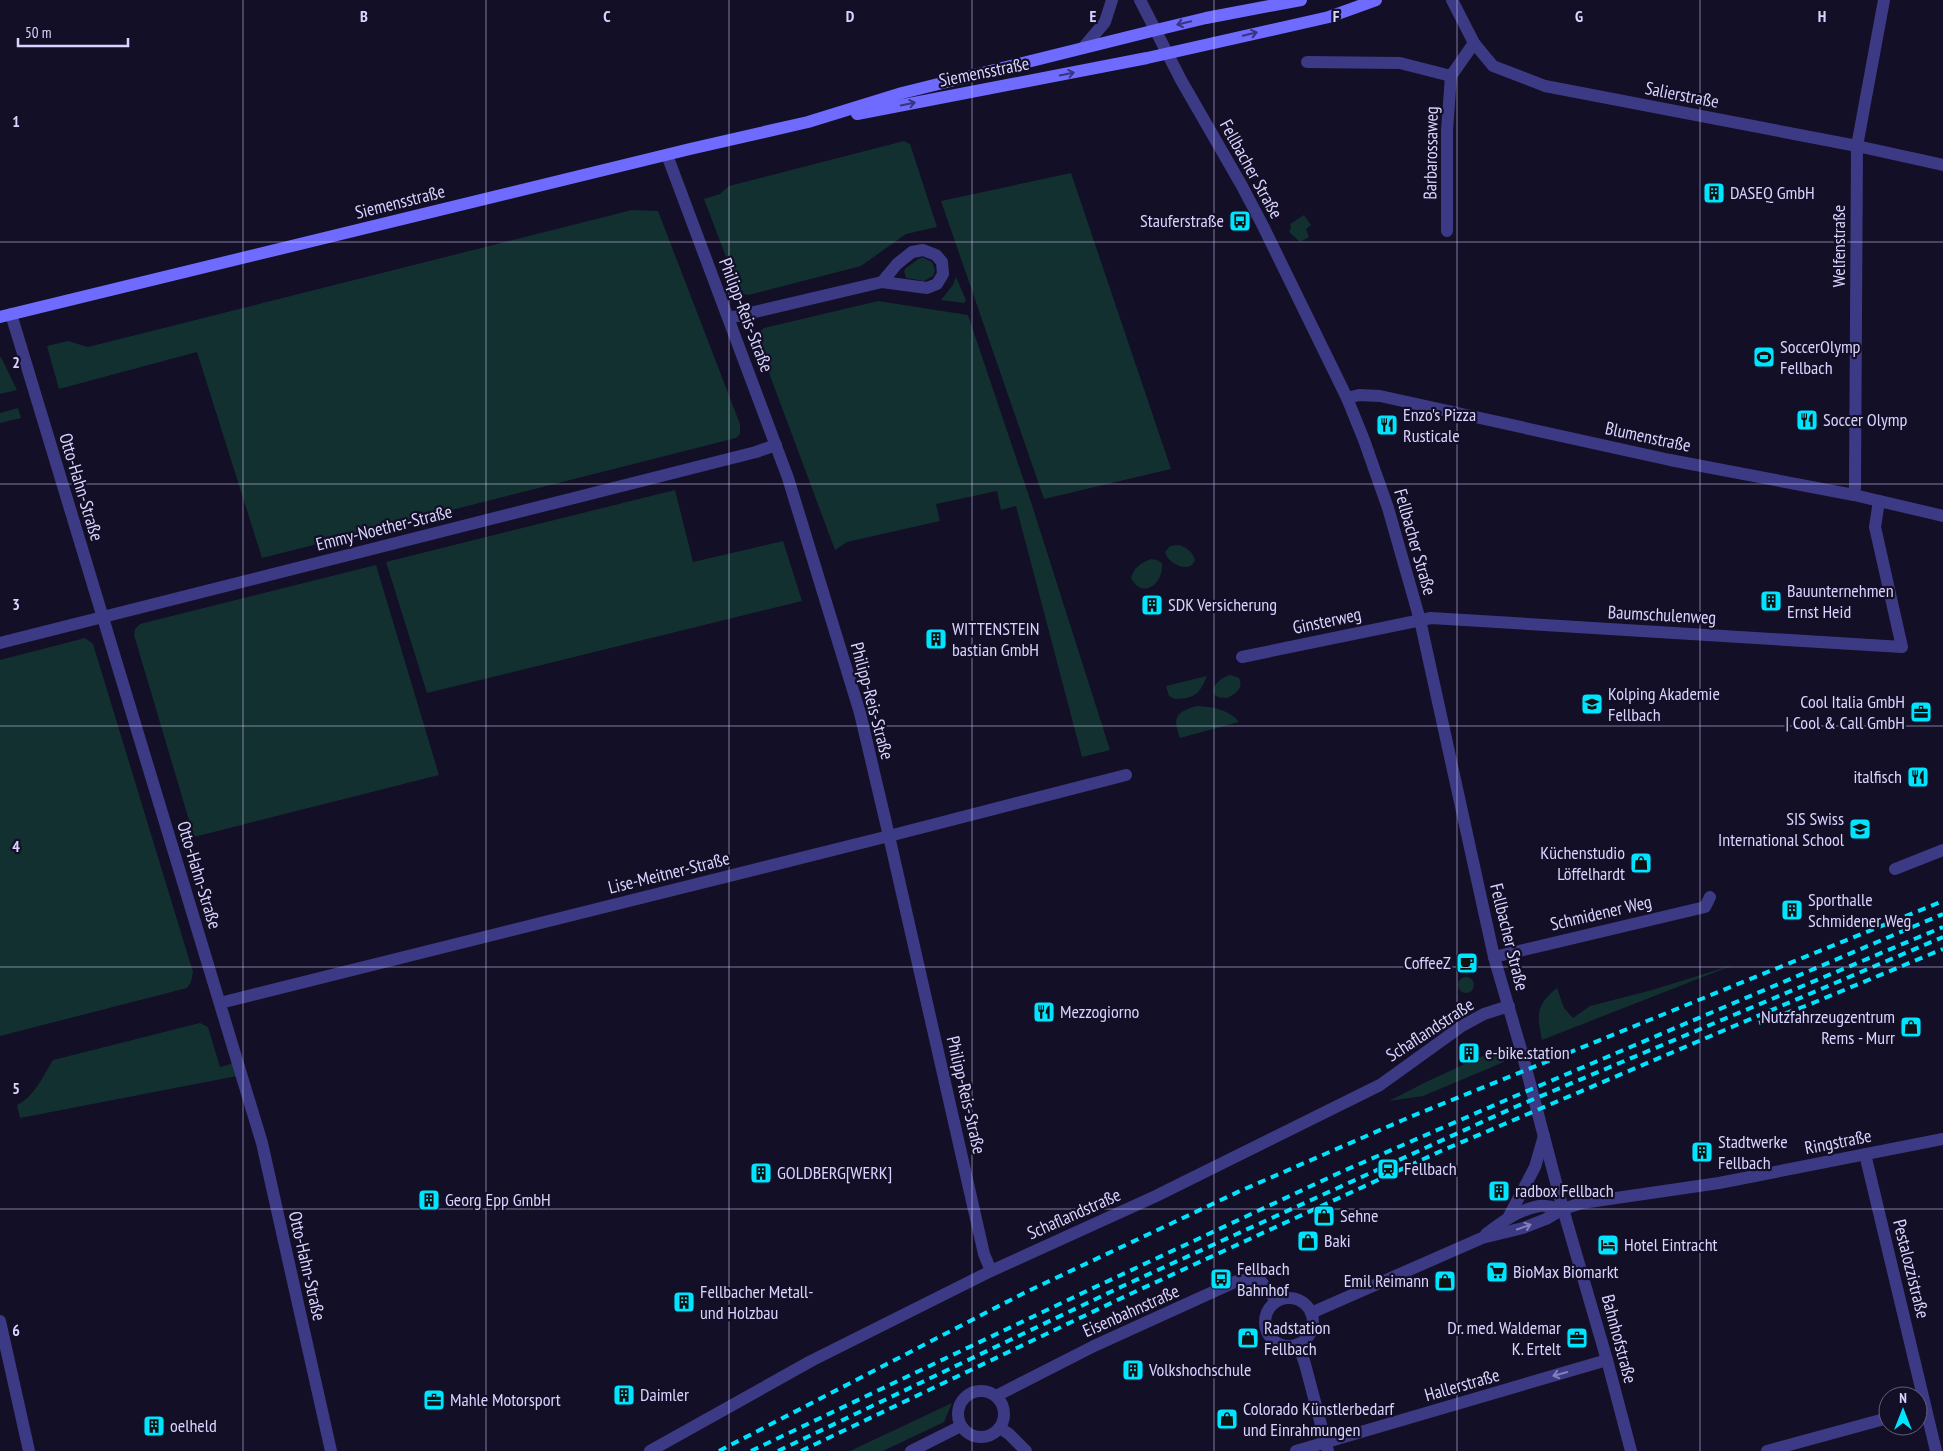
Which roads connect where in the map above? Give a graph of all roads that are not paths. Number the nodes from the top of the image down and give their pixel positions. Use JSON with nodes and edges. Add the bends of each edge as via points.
{"nodes":[{"id":1,"x":1112,"y":0,"type":"edge"},
{"id":2,"x":1140,"y":0,"type":"edge"},
{"id":3,"x":1301,"y":0,"type":"edge"},
{"id":4,"x":1376,"y":0,"type":"edge"},
{"id":5,"x":1452,"y":0,"type":"edge"},
{"id":6,"x":1884,"y":0,"type":"edge"},
{"id":7,"x":1156,"y":30,"type":"junction"},
{"id":8,"x":1474,"y":43,"type":"junction"},
{"id":9,"x":1084,"y":48,"type":"junction"},
{"id":10,"x":1166,"y":53,"type":"junction"},
{"id":11,"x":1307,"y":62,"type":"dead end"},
{"id":12,"x":1451,"y":76,"type":"junction"},
{"id":13,"x":808,"y":122,"type":"junction"},
{"id":14,"x":1856,"y":146,"type":"junction"},
{"id":15,"x":667,"y":155,"type":"junction"},
{"id":16,"x":1943,"y":165,"type":"edge"},
{"id":17,"x":1447,"y":230,"type":"dead end"},
{"id":18,"x":882,"y":282,"type":"dead end"},
{"id":19,"x":5,"y":316,"type":"edge"},
{"id":20,"x":729,"y":318,"type":"junction"},
{"id":21,"x":1346,"y":398,"type":"junction"},
{"id":22,"x":776,"y":445,"type":"junction"},
{"id":23,"x":1854,"y":496,"type":"junction"},
{"id":24,"x":1879,"y":501,"type":"junction"},
{"id":25,"x":1943,"y":516,"type":"edge"},
{"id":26,"x":103,"y":618,"type":"junction"},
{"id":27,"x":1420,"y":620,"type":"junction"},
{"id":28,"x":0,"y":643,"type":"edge"},
{"id":29,"x":1242,"y":658,"type":"dead end"},
{"id":30,"x":1126,"y":775,"type":"dead end"},
{"id":31,"x":889,"y":836,"type":"junction"},
{"id":32,"x":1943,"y":850,"type":"edge"},
{"id":33,"x":1895,"y":869,"type":"dead end"},
{"id":34,"x":1710,"y":897,"type":"dead end"},
{"id":35,"x":1494,"y":957,"type":"junction"},
{"id":36,"x":220,"y":1003,"type":"junction"},
{"id":37,"x":1509,"y":1006,"type":"junction"},
{"id":38,"x":1544,"y":1136,"type":"junction"},
{"id":39,"x":1943,"y":1139,"type":"edge"},
{"id":40,"x":1865,"y":1154,"type":"junction"},
{"id":41,"x":1563,"y":1209,"type":"junction"},
{"id":42,"x":1508,"y":1218,"type":"junction"},
{"id":43,"x":1482,"y":1238,"type":"junction"},
{"id":44,"x":991,"y":1270,"type":"junction"},
{"id":45,"x":1276,"y":1301,"type":"junction"},
{"id":46,"x":1311,"y":1314,"type":"junction"},
{"id":47,"x":0,"y":1321,"type":"edge"},
{"id":48,"x":1298,"y":1344,"type":"junction"},
{"id":49,"x":1607,"y":1360,"type":"junction"},
{"id":50,"x":1917,"y":1386,"type":"edge"},
{"id":51,"x":996,"y":1396,"type":"junction"},
{"id":52,"x":1878,"y":1421,"type":"edge"},
{"id":53,"x":961,"y":1426,"type":"junction"},
{"id":54,"x":1928,"y":1427,"type":"edge"},
{"id":55,"x":1000,"y":1428,"type":"junction"},
{"id":56,"x":1327,"y":1446,"type":"edge"},
{"id":57,"x":29,"y":1451,"type":"edge"},
{"id":58,"x":331,"y":1451,"type":"edge"},
{"id":59,"x":650,"y":1451,"type":"edge"},
{"id":60,"x":911,"y":1451,"type":"edge"},
{"id":61,"x":1026,"y":1451,"type":"edge"},
{"id":62,"x":1296,"y":1451,"type":"edge"},
{"id":63,"x":1630,"y":1451,"type":"edge"},
{"id":64,"x":1767,"y":1451,"type":"edge"},
{"id":65,"x":1936,"y":1451,"type":"edge"}],
"edges":[{"from":1,"to":9,"type":"street","via":[[1105,22]]},
{"from":2,"to":7,"type":"street","name":"Fellbacher Straße"},
{"from":3,"to":7,"type":"main road","one_way":true},
{"from":10,"to":4,"type":"main road","one_way":true,"via":[[1329,17]]},
{"from":5,"to":8,"type":"street","name":"Salierstraße"},
{"from":6,"to":14,"type":"street","name":"Welfenstraße"},
{"from":7,"to":9,"type":"main road","name":"Siemensstraße"},
{"from":7,"to":10,"type":"street","name":"Fellbacher Straße"},
{"from":8,"to":12,"type":"street"},
{"from":8,"to":14,"type":"street","name":"Salierstraße","via":[[1493,66],[1545,86]]},
{"from":9,"to":13,"type":"main road","name":"Siemensstraße","via":[[902,93]]},
{"from":13,"to":10,"type":"main road","name":"Siemensstraße","one_way":true},
{"from":10,"to":21,"type":"street","name":"Fellbacher Straße","via":[[1242,186]]},
{"from":11,"to":12,"type":"street","via":[[1400,63]]},
{"from":12,"to":17,"type":"street","name":"Barbarossaweg","via":[[1447,130]]},
{"from":13,"to":15,"type":"main road","name":"Siemensstraße"},
{"from":14,"to":16,"type":"street","name":"Salierstraße"},
{"from":14,"to":23,"type":"street","name":"Welfenstraße"},
{"from":15,"to":19,"type":"main road","name":"Siemensstraße"},
{"from":15,"to":20,"type":"street","name":"Philipp-Reis-Straße"},
{"from":18,"to":20,"type":"street"},
{"from":19,"to":26,"type":"street","name":"Otto-Hahn-Straße"},
{"from":20,"to":22,"type":"street","name":"Philipp-Reis-Straße"},
{"from":21,"to":23,"type":"street","name":"Blumenstraße","via":[[1380,396],[1670,460]]},
{"from":21,"to":27,"type":"street","name":"Fellbacher Straße","via":[[1388,508]]},
{"from":22,"to":26,"type":"street","name":"Emmy-Noether-Straße"},
{"from":22,"to":31,"type":"street","name":"Philipp-Reis-Straße","via":[[860,713]]},
{"from":23,"to":24,"type":"street","name":"Blumenstraße"},
{"from":24,"to":25,"type":"street","name":"Blumenstraße"},
{"from":24,"to":27,"type":"street","name":"Baumschulenweg","via":[[1875,527],[1902,648],[1431,618]]},
{"from":26,"to":28,"type":"street","name":"Emmy-Noether-Straße"},
{"from":26,"to":36,"type":"street","name":"Otto-Hahn-Straße"},
{"from":27,"to":29,"type":"street","name":"Ginsterweg"},
{"from":27,"to":35,"type":"street","name":"Fellbacher Straße"},
{"from":30,"to":31,"type":"street","name":"Lise-Meitner-Straße"},
{"from":31,"to":36,"type":"street","name":"Lise-Meitner-Straße"},
{"from":31,"to":44,"type":"street","name":"Philipp-Reis-Straße","via":[[984,1254]]},
{"from":32,"to":33,"type":"street"},
{"from":34,"to":35,"type":"street","name":"Schmidener Weg","via":[[1705,907]]},
{"from":35,"to":37,"type":"street","name":"Fellbacher Straße"},
{"from":36,"to":58,"type":"street","name":"Otto-Hahn-Straße","via":[[262,1143]]},
{"from":37,"to":38,"type":"street","name":"Fellbacher Straße"},
{"from":37,"to":44,"type":"street","name":"Schaflandstraße","via":[[1462,1026],[1380,1085],[1156,1196]]},
{"from":38,"to":41,"type":"street","name":"Fellbacher Straße"},
{"from":38,"to":42,"type":"street","via":[[1535,1167]]},
{"from":39,"to":40,"type":"street","name":"Ringstraße"},
{"from":40,"to":41,"type":"street","name":"Ringstraße"},
{"from":40,"to":50,"type":"street","name":"Pestalozzistraße"},
{"from":41,"to":42,"type":"street","via":[[1540,1206]]},
{"from":43,"to":41,"type":"street","one_way":true,"via":[[1534,1224]]},
{"from":41,"to":49,"type":"street","name":"Bahnhofstraße"},
{"from":42,"to":43,"type":"street"},
{"from":43,"to":46,"type":"street"},
{"from":44,"to":59,"type":"street","name":"Schaflandstraße","via":[[811,1361]]},
{"from":45,"to":46,"type":"street","via":[[1295,1298]]},
{"from":45,"to":48,"type":"street","via":[[1267,1310],[1267,1334],[1279,1344]]},
{"from":45,"to":51,"type":"street","name":"Eisenbahnstraße","via":[[1261,1281],[1237,1281],[1094,1346]]},
{"from":46,"to":48,"type":"street","via":[[1311,1331]]},
{"from":47,"to":57,"type":"street"},
{"from":48,"to":56,"type":"street"},
{"from":49,"to":56,"type":"street","name":"Hallerstraße","one_way":true},
{"from":49,"to":63,"type":"street","name":"Bahnhofstraße"},
{"from":51,"to":53,"type":"street","via":[[976,1391],[964,1398],[958,1412]]},
{"from":51,"to":55,"type":"street","via":[[1004,1407],[1005,1415]]},
{"from":52,"to":64,"type":"street"},
{"from":53,"to":55,"type":"street","via":[[980,1437],[994,1434]]},
{"from":53,"to":60,"type":"street"},
{"from":54,"to":65,"type":"street","name":"Pestalozzistraße"},
{"from":55,"to":61,"type":"street"},
{"from":56,"to":62,"type":"street","name":"Hallerstraße"}]}
